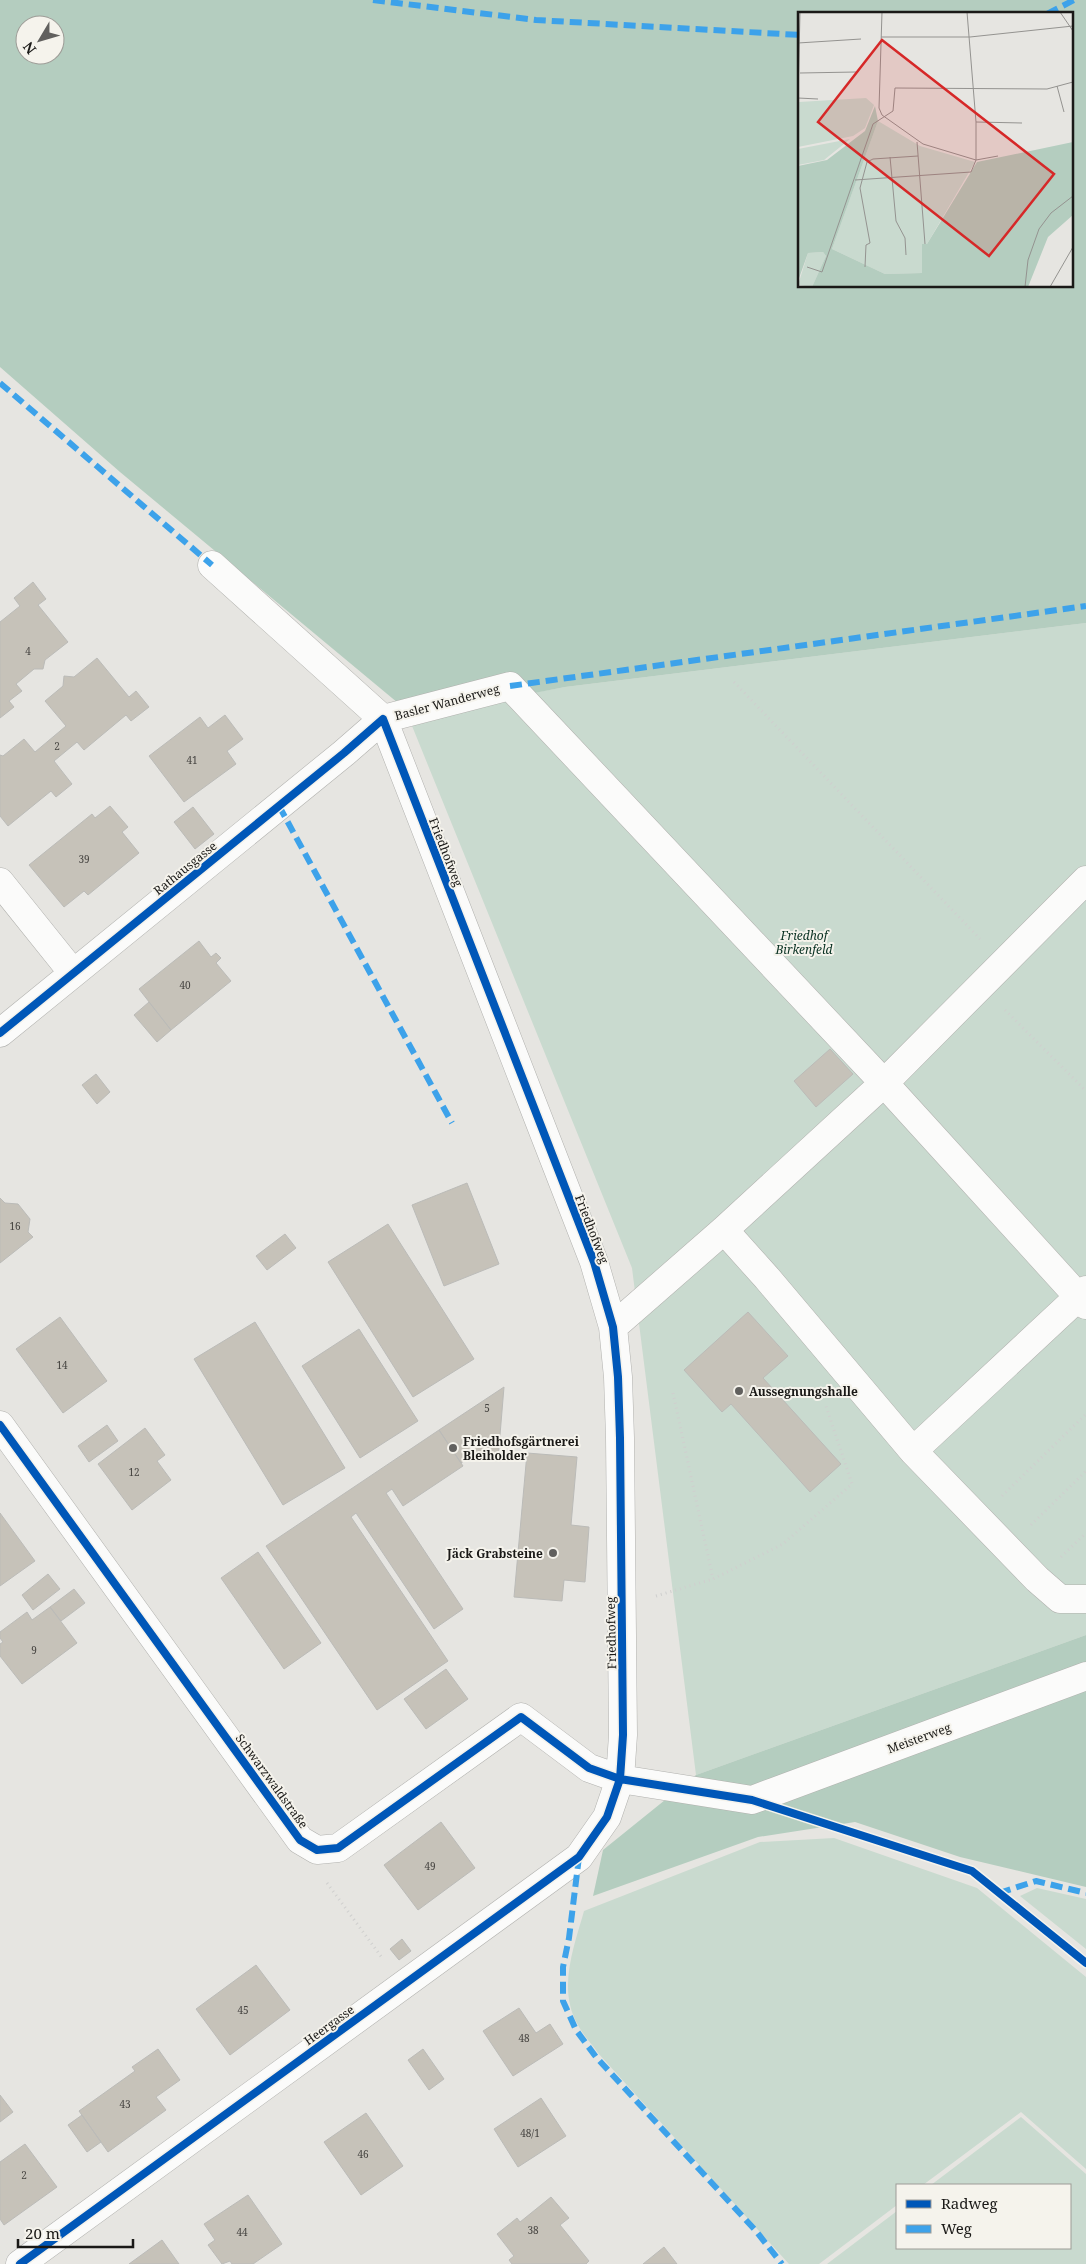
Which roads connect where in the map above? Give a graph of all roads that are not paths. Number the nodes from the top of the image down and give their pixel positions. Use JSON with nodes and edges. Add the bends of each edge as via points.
{"nodes":[{"id":1,"x":212,"y":565,"type":"dead end"},
{"id":2,"x":383,"y":719,"type":"junction"},
{"id":3,"x":1086,"y":880,"type":"edge"},
{"id":4,"x":0,"y":882,"type":"edge"},
{"id":5,"x":73,"y":973,"type":"junction"},
{"id":6,"x":0,"y":1033,"type":"edge"},
{"id":7,"x":884,"y":1083,"type":"junction"},
{"id":8,"x":724,"y":1230,"type":"junction"},
{"id":9,"x":1084,"y":1298,"type":"edge"},
{"id":10,"x":613,"y":1327,"type":"junction"},
{"id":11,"x":0,"y":1425,"type":"edge"},
{"id":12,"x":913,"y":1451,"type":"junction"},
{"id":13,"x":1086,"y":1599,"type":"edge"},
{"id":14,"x":1086,"y":1676,"type":"edge"},
{"id":15,"x":620,"y":1779,"type":"junction"},
{"id":16,"x":20,"y":2264,"type":"edge"}],
"edges":[{"from":1,"to":2,"type":"street"},
{"from":2,"to":5,"type":"street","name":"Rathausgasse"},
{"from":2,"to":7,"type":"street","name":"Basler Wanderweg","via":[[510,686]]},
{"from":2,"to":10,"type":"street","name":"Friedhofweg","via":[[594,1262]]},
{"from":3,"to":7,"type":"street"},
{"from":4,"to":5,"type":"street"},
{"from":5,"to":6,"type":"street","name":"Rathausgasse"},
{"from":7,"to":8,"type":"street"},
{"from":7,"to":9,"type":"street"},
{"from":8,"to":10,"type":"street"},
{"from":8,"to":12,"type":"street"},
{"from":9,"to":12,"type":"street"},
{"from":10,"to":15,"type":"street","name":"Friedhofweg","via":[[620,1438],[623,1735]]},
{"from":11,"to":15,"type":"street","name":"Schwarzwaldstraße","via":[[300,1840],[317,1850],[338,1848],[521,1717],[589,1768]]},
{"from":12,"to":13,"type":"street","via":[[1037,1580],[1060,1599]]},
{"from":14,"to":15,"type":"street","name":"Meisterweg","via":[[752,1800]]},
{"from":15,"to":16,"type":"street","name":"Heergasse","via":[[607,1817],[579,1857]]}]}
